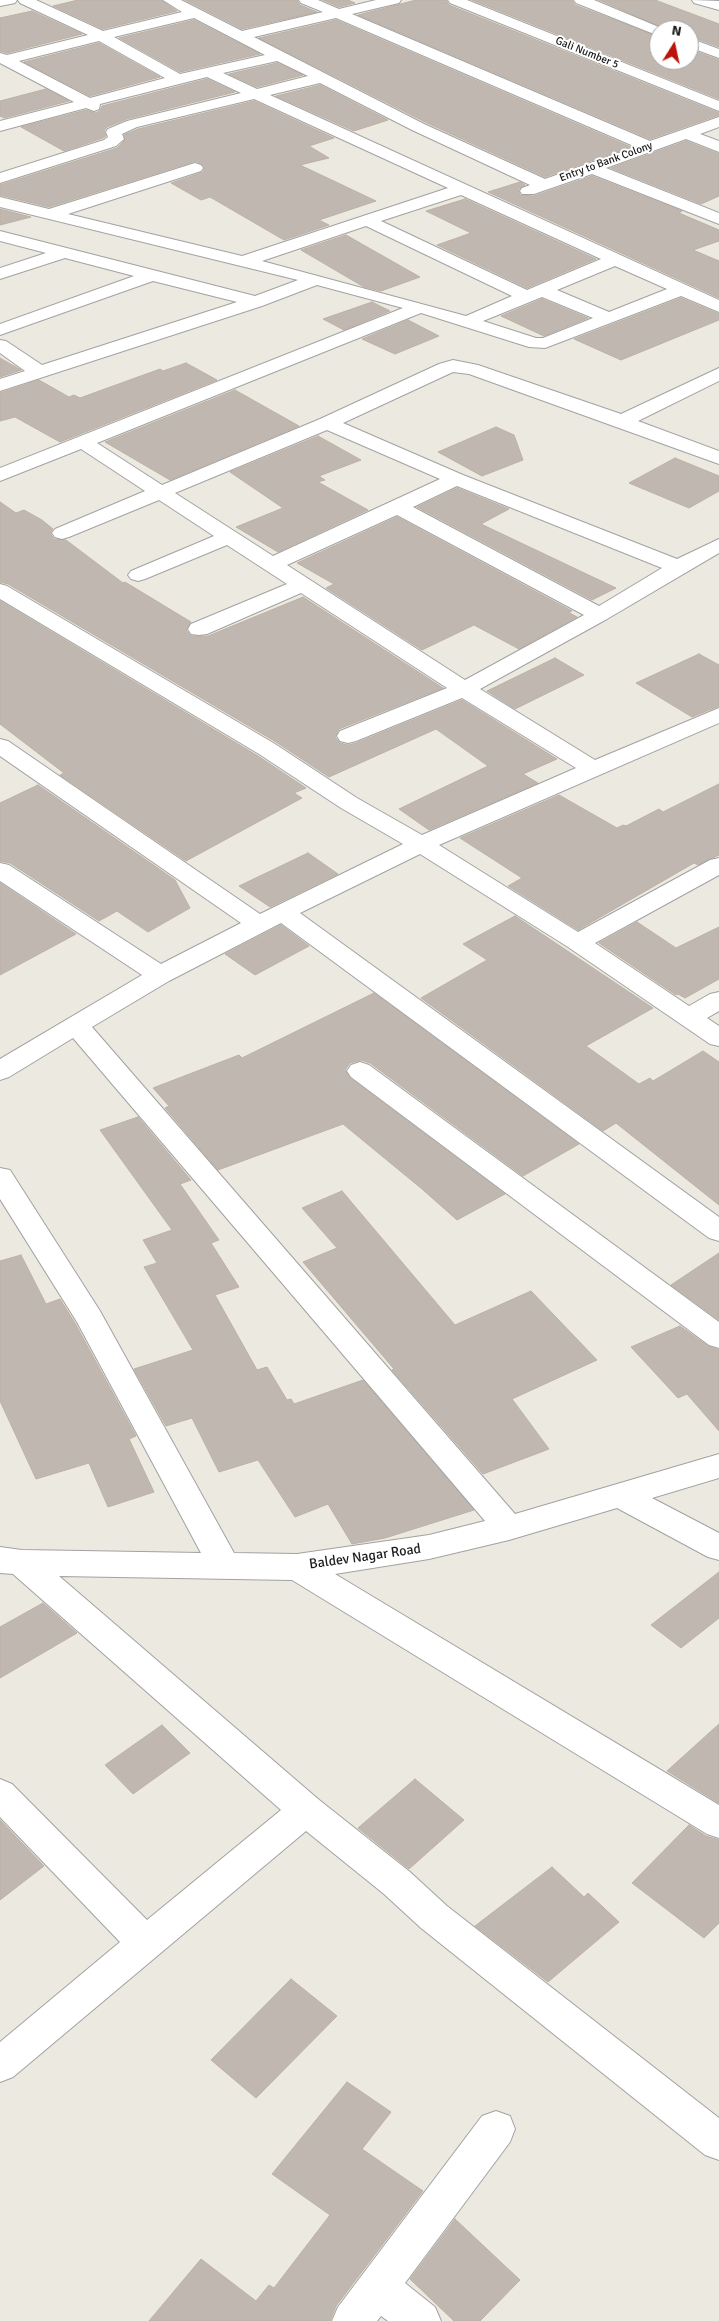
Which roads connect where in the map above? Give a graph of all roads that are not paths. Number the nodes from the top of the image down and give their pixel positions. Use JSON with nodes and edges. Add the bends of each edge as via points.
{"nodes":[{"id":1,"x":10,"y":0,"type":"edge"},
{"id":2,"x":25,"y":0,"type":"edge"},
{"id":3,"x":170,"y":0,"type":"edge"},
{"id":4,"x":306,"y":0,"type":"edge"},
{"id":5,"x":394,"y":0,"type":"edge"},
{"id":6,"x":455,"y":0,"type":"edge"},
{"id":7,"x":581,"y":0,"type":"edge"},
{"id":8,"x":699,"y":0,"type":"edge"},
{"id":9,"x":0,"y":2,"type":"edge"},
{"id":10,"x":719,"y":6,"type":"edge"},
{"id":11,"x":195,"y":14,"type":"junction"},
{"id":12,"x":338,"y":15,"type":"junction"},
{"id":13,"x":649,"y":26,"type":"edge"},
{"id":14,"x":101,"y":36,"type":"junction"},
{"id":15,"x":241,"y":36,"type":"junction"},
{"id":16,"x":699,"y":46,"type":"edge"},
{"id":17,"x":719,"y":54,"type":"edge"},
{"id":18,"x":279,"y":56,"type":"junction"},
{"id":19,"x":2,"y":59,"type":"edge"},
{"id":20,"x":208,"y":72,"type":"junction"},
{"id":21,"x":320,"y":78,"type":"junction"},
{"id":22,"x":178,"y":79,"type":"junction"},
{"id":23,"x":258,"y":94,"type":"junction"},
{"id":24,"x":87,"y":102,"type":"junction"},
{"id":25,"x":719,"y":106,"type":"edge"},
{"id":26,"x":719,"y":122,"type":"edge"},
{"id":27,"x":132,"y":124,"type":"junction"},
{"id":28,"x":0,"y":126,"type":"edge"},
{"id":29,"x":686,"y":134,"type":"junction"},
{"id":30,"x":650,"y":147,"type":"junction"},
{"id":31,"x":719,"y":147,"type":"edge"},
{"id":32,"x":195,"y":168,"type":"dead end"},
{"id":33,"x":592,"y":168,"type":"junction"},
{"id":34,"x":0,"y":178,"type":"edge"},
{"id":35,"x":544,"y":185,"type":"junction"},
{"id":36,"x":462,"y":189,"type":"junction"},
{"id":37,"x":0,"y":202,"type":"edge"},
{"id":38,"x":494,"y":204,"type":"junction"},
{"id":39,"x":50,"y":214,"type":"junction"},
{"id":40,"x":719,"y":219,"type":"edge"},
{"id":41,"x":368,"y":221,"type":"junction"},
{"id":42,"x":0,"y":236,"type":"edge"},
{"id":43,"x":63,"y":253,"type":"junction"},
{"id":44,"x":614,"y":260,"type":"junction"},
{"id":45,"x":244,"y":261,"type":"junction"},
{"id":46,"x":0,"y":274,"type":"edge"},
{"id":47,"x":153,"y":275,"type":"junction"},
{"id":48,"x":316,"y":279,"type":"junction"},
{"id":49,"x":680,"y":290,"type":"junction"},
{"id":50,"x":533,"y":293,"type":"junction"},
{"id":51,"x":256,"y":302,"type":"junction"},
{"id":52,"x":420,"y":307,"type":"junction"},
{"id":53,"x":719,"y":307,"type":"edge"},
{"id":54,"x":609,"y":318,"type":"junction"},
{"id":55,"x":468,"y":321,"type":"junction"},
{"id":56,"x":0,"y":330,"type":"edge"},
{"id":57,"x":0,"y":345,"type":"edge"},
{"id":58,"x":39,"y":372,"type":"junction"},
{"id":59,"x":719,"y":374,"type":"edge"},
{"id":60,"x":0,"y":385,"type":"edge"},
{"id":61,"x":622,"y":420,"type":"junction"},
{"id":62,"x":327,"y":424,"type":"junction"},
{"id":63,"x":84,"y":443,"type":"junction"},
{"id":64,"x":719,"y":458,"type":"edge"},
{"id":65,"x":0,"y":475,"type":"edge"},
{"id":66,"x":456,"y":478,"type":"junction"},
{"id":67,"x":159,"y":493,"type":"junction"},
{"id":68,"x":398,"y":507,"type":"junction"},
{"id":69,"x":62,"y":533,"type":"dead end"},
{"id":70,"x":228,"y":537,"type":"junction"},
{"id":71,"x":719,"y":545,"type":"edge"},
{"id":72,"x":272,"y":564,"type":"junction"},
{"id":73,"x":678,"y":567,"type":"junction"},
{"id":74,"x":138,"y":575,"type":"dead end"},
{"id":75,"x":304,"y":584,"type":"junction"},
{"id":76,"x":0,"y":590,"type":"edge"},
{"id":77,"x":600,"y":615,"type":"junction"},
{"id":78,"x":199,"y":629,"type":"dead end"},
{"id":79,"x":464,"y":689,"type":"junction"},
{"id":80,"x":719,"y":715,"type":"edge"},
{"id":81,"x":348,"y":736,"type":"dead end"},
{"id":82,"x":0,"y":746,"type":"edge"},
{"id":83,"x":593,"y":769,"type":"junction"},
{"id":84,"x":421,"y":844,"type":"junction"},
{"id":85,"x":719,"y":865,"type":"edge"},
{"id":86,"x":0,"y":870,"type":"edge"},
{"id":87,"x":271,"y":918,"type":"junction"},
{"id":88,"x":577,"y":942,"type":"junction"},
{"id":89,"x":160,"y":976,"type":"junction"},
{"id":90,"x":719,"y":1000,"type":"edge"},
{"id":91,"x":689,"y":1017,"type":"junction"},
{"id":92,"x":76,"y":1025,"type":"junction"},
{"id":93,"x":719,"y":1038,"type":"edge"},
{"id":94,"x":0,"y":1071,"type":"edge"},
{"id":95,"x":360,"y":1071,"type":"dead end"},
{"id":96,"x":0,"y":1177,"type":"edge"},
{"id":97,"x":719,"y":1231,"type":"edge"},
{"id":98,"x":719,"y":1337,"type":"edge"},
{"id":99,"x":719,"y":1466,"type":"edge"},
{"id":100,"x":620,"y":1495,"type":"junction"},
{"id":101,"x":509,"y":1528,"type":"junction"},
{"id":102,"x":719,"y":1548,"type":"edge"},
{"id":103,"x":11,"y":1561,"type":"edge"},
{"id":104,"x":225,"y":1567,"type":"junction"},
{"id":105,"x":297,"y":1567,"type":"junction"},
{"id":106,"x":0,"y":1794,"type":"edge"},
{"id":107,"x":306,"y":1810,"type":"junction"},
{"id":108,"x":719,"y":1823,"type":"edge"},
{"id":109,"x":146,"y":1944,"type":"junction"},
{"id":110,"x":0,"y":2065,"type":"edge"},
{"id":111,"x":496,"y":2129,"type":"dead end"},
{"id":112,"x":719,"y":2142,"type":"edge"},
{"id":113,"x":378,"y":2288,"type":"junction"},
{"id":114,"x":352,"y":2321,"type":"edge"},
{"id":115,"x":421,"y":2321,"type":"edge"}],
"edges":[{"from":1,"to":9,"type":"street"},
{"from":2,"to":14,"type":"street"},
{"from":3,"to":11,"type":"street"},
{"from":4,"to":12,"type":"street"},
{"from":5,"to":12,"type":"street"},
{"from":6,"to":25,"type":"street","name":"Gali Number 5"},
{"from":7,"to":13,"type":"street"},
{"from":8,"to":10,"type":"street"},
{"from":11,"to":14,"type":"street"},
{"from":11,"to":15,"type":"street"},
{"from":12,"to":15,"type":"street"},
{"from":12,"to":30,"type":"street"},
{"from":14,"to":19,"type":"street"},
{"from":14,"to":22,"type":"street"},
{"from":15,"to":18,"type":"street"},
{"from":16,"to":17,"type":"street"},
{"from":18,"to":20,"type":"street"},
{"from":18,"to":21,"type":"street"},
{"from":19,"to":24,"type":"street"},
{"from":20,"to":22,"type":"street"},
{"from":20,"to":23,"type":"street"},
{"from":21,"to":23,"type":"street"},
{"from":21,"to":35,"type":"street","via":[[418,128]]},
{"from":22,"to":24,"type":"street"},
{"from":23,"to":27,"type":"street"},
{"from":23,"to":36,"type":"street"},
{"from":24,"to":27,"type":"street"},
{"from":24,"to":28,"type":"street"},
{"from":26,"to":29,"type":"street","name":"Entry to Bank Colony"},
{"from":27,"to":34,"type":"street","via":[[114,132],[116,140],[110,143]]},
{"from":29,"to":30,"type":"street","name":"Entry to Bank Colony"},
{"from":29,"to":31,"type":"street"},
{"from":30,"to":33,"type":"street","name":"Entry to Bank Colony"},
{"from":32,"to":39,"type":"street"},
{"from":33,"to":35,"type":"street","name":"Entry to Bank Colony"},
{"from":33,"to":40,"type":"street"},
{"from":35,"to":38,"type":"street","name":"Entry to Bank Colony"},
{"from":36,"to":38,"type":"street"},
{"from":36,"to":41,"type":"street"},
{"from":37,"to":39,"type":"street"},
{"from":38,"to":44,"type":"street"},
{"from":39,"to":45,"type":"street"},
{"from":41,"to":45,"type":"street"},
{"from":41,"to":50,"type":"street"},
{"from":42,"to":43,"type":"street"},
{"from":43,"to":46,"type":"street"},
{"from":43,"to":47,"type":"street"},
{"from":44,"to":49,"type":"street"},
{"from":44,"to":50,"type":"street"},
{"from":45,"to":48,"type":"street"},
{"from":47,"to":51,"type":"street"},
{"from":47,"to":56,"type":"street"},
{"from":48,"to":51,"type":"street"},
{"from":48,"to":52,"type":"street"},
{"from":49,"to":53,"type":"street"},
{"from":49,"to":54,"type":"street"},
{"from":50,"to":54,"type":"street"},
{"from":50,"to":55,"type":"street"},
{"from":51,"to":58,"type":"street"},
{"from":52,"to":55,"type":"street"},
{"from":52,"to":63,"type":"street"},
{"from":54,"to":55,"type":"street","via":[[544,343],[527,341]]},
{"from":57,"to":58,"type":"street"},
{"from":58,"to":60,"type":"street"},
{"from":59,"to":61,"type":"street"},
{"from":61,"to":62,"type":"street","via":[[472,369],[453,366]]},
{"from":61,"to":64,"type":"street"},
{"from":62,"to":66,"type":"street"},
{"from":62,"to":67,"type":"street"},
{"from":63,"to":65,"type":"street"},
{"from":63,"to":67,"type":"street"},
{"from":66,"to":68,"type":"street"},
{"from":66,"to":73,"type":"street"},
{"from":67,"to":69,"type":"street"},
{"from":67,"to":70,"type":"street"},
{"from":68,"to":72,"type":"street"},
{"from":68,"to":77,"type":"street"},
{"from":70,"to":72,"type":"street"},
{"from":70,"to":74,"type":"street"},
{"from":71,"to":73,"type":"street"},
{"from":72,"to":75,"type":"street"},
{"from":73,"to":77,"type":"street"},
{"from":75,"to":78,"type":"street"},
{"from":75,"to":79,"type":"street"},
{"from":76,"to":84,"type":"street"},
{"from":77,"to":79,"type":"street"},
{"from":79,"to":81,"type":"street"},
{"from":79,"to":83,"type":"street"},
{"from":80,"to":83,"type":"street"},
{"from":82,"to":87,"type":"street"},
{"from":83,"to":84,"type":"street"},
{"from":84,"to":87,"type":"street"},
{"from":84,"to":88,"type":"street"},
{"from":85,"to":88,"type":"street"},
{"from":86,"to":89,"type":"street"},
{"from":87,"to":89,"type":"street"},
{"from":87,"to":97,"type":"street"},
{"from":88,"to":91,"type":"street"},
{"from":89,"to":92,"type":"street"},
{"from":90,"to":91,"type":"street"},
{"from":91,"to":93,"type":"street"},
{"from":92,"to":94,"type":"street"},
{"from":92,"to":101,"type":"street"},
{"from":95,"to":98,"type":"street"},
{"from":96,"to":104,"type":"street","via":[[90,1318]]},
{"from":99,"to":100,"type":"street","name":"Baldev Nagar Road"},
{"from":100,"to":101,"type":"street","name":"Baldev Nagar Road"},
{"from":100,"to":102,"type":"street"},
{"from":101,"to":105,"type":"street","name":"Baldev Nagar Road","via":[[429,1547]]},
{"from":103,"to":104,"type":"street","name":"Baldev Nagar Road"},
{"from":103,"to":107,"type":"street"},
{"from":104,"to":105,"type":"street","name":"Baldev Nagar Road"},
{"from":105,"to":108,"type":"street"},
{"from":106,"to":109,"type":"street"},
{"from":107,"to":109,"type":"street"},
{"from":107,"to":112,"type":"street","via":[[434,1917]]},
{"from":109,"to":110,"type":"street"},
{"from":111,"to":113,"type":"street"},
{"from":113,"to":114,"type":"street"},
{"from":113,"to":115,"type":"street"}]}
